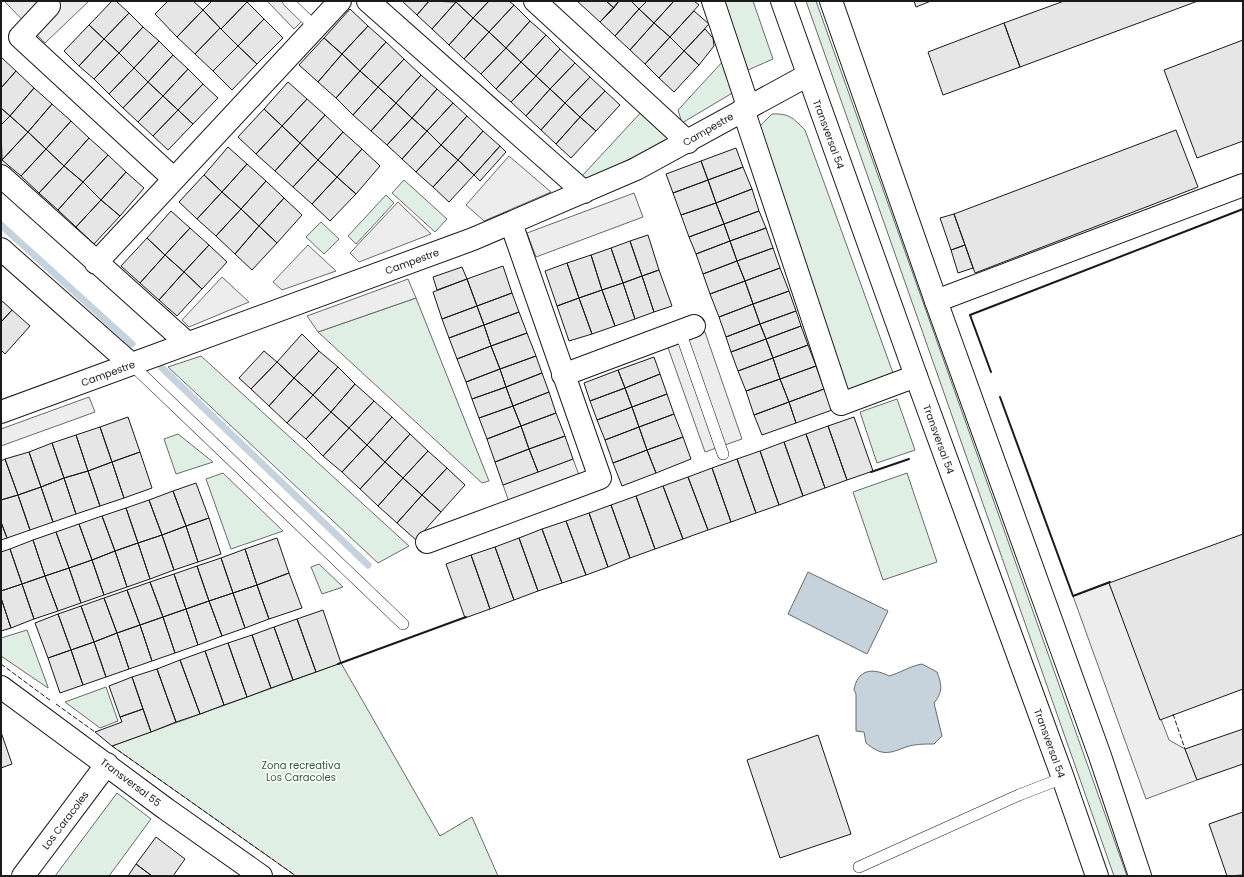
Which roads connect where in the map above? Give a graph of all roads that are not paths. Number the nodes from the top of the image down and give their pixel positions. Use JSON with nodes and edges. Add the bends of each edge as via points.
{"nodes":[{"id":1,"x":288,"y":1,"type":"edge"},
{"id":2,"x":340,"y":1,"type":"edge"},
{"id":3,"x":368,"y":1,"type":"edge"},
{"id":4,"x":535,"y":1,"type":"edge"},
{"id":5,"x":713,"y":1,"type":"edge"},
{"id":6,"x":782,"y":1,"type":"edge"},
{"id":7,"x":831,"y":1,"type":"edge"},
{"id":8,"x":49,"y":6,"type":"dead end"},
{"id":9,"x":315,"y":27,"type":"junction"},
{"id":10,"x":808,"y":75,"type":"junction"},
{"id":11,"x":746,"y":108,"type":"junction"},
{"id":12,"x":688,"y":142,"type":"junction"},
{"id":13,"x":1,"y":176,"type":"edge"},
{"id":14,"x":174,"y":179,"type":"junction"},
{"id":15,"x":1243,"y":185,"type":"edge"},
{"id":16,"x":584,"y":192,"type":"junction"},
{"id":17,"x":511,"y":224,"type":"junction"},
{"id":18,"x":1,"y":249,"type":"edge"},
{"id":19,"x":96,"y":263,"type":"junction"},
{"id":20,"x":936,"y":301,"type":"junction"},
{"id":21,"x":687,"y":329,"type":"joint"},
{"id":22,"x":187,"y":343,"type":"junction"},
{"id":23,"x":131,"y":364,"type":"junction"},
{"id":24,"x":563,"y":375,"type":"junction"},
{"id":25,"x":916,"y":376,"type":"junction"},
{"id":26,"x":1,"y":412,"type":"edge"},
{"id":27,"x":723,"y":454,"type":"dead end"},
{"id":28,"x":427,"y":542,"type":"dead end"},
{"id":29,"x":403,"y":624,"type":"dead end"},
{"id":30,"x":1,"y":688,"type":"edge"},
{"id":31,"x":107,"y":764,"type":"junction"},
{"id":32,"x":1063,"y":778,"type":"junction"},
{"id":33,"x":859,"y":867,"type":"dead end"},
{"id":34,"x":23,"y":876,"type":"edge"},
{"id":35,"x":261,"y":876,"type":"edge"},
{"id":36,"x":1097,"y":876,"type":"edge"},
{"id":37,"x":1140,"y":876,"type":"edge"}],
"edges":[{"from":1,"to":9,"type":"lane"},
{"from":2,"to":9,"type":"street"},
{"from":3,"to":16,"type":"street"},
{"from":4,"to":12,"type":"street"},
{"from":5,"to":11,"type":"street"},
{"from":6,"to":10,"type":"street","name":"Transversal 54"},
{"from":7,"to":20,"type":"street"},
{"from":8,"to":14,"type":"street","via":[[20,37]]},
{"from":9,"to":14,"type":"street"},
{"from":10,"to":11,"type":"street","name":"Campestre"},
{"from":10,"to":25,"type":"street","name":"Transversal 54"},
{"from":11,"to":12,"type":"street","name":"Campestre"},
{"from":11,"to":25,"type":"street","via":[[841,404]]},
{"from":12,"to":16,"type":"street","name":"Campestre"},
{"from":13,"to":19,"type":"street"},
{"from":14,"to":19,"type":"street"},
{"from":15,"to":20,"type":"street"},
{"from":16,"to":17,"type":"street","name":"Campestre"},
{"from":17,"to":22,"type":"street","name":"Campestre"},
{"from":17,"to":24,"type":"street"},
{"from":18,"to":23,"type":"street"},
{"from":19,"to":22,"type":"street"},
{"from":20,"to":37,"type":"street","via":[[1100,756]]},
{"from":21,"to":24,"type":"street"},
{"from":21,"to":27,"type":"lane"},
{"from":22,"to":23,"type":"street","name":"Campestre"},
{"from":23,"to":26,"type":"street","name":"Campestre"},
{"from":23,"to":29,"type":"lane"},
{"from":24,"to":28,"type":"street","via":[[600,478]]},
{"from":25,"to":32,"type":"street","name":"Transversal 54"},
{"from":30,"to":31,"type":"street","name":"Transversal 55"},
{"from":31,"to":34,"type":"street","name":"Los Caracoles"},
{"from":31,"to":35,"type":"street","name":"Transversal 55"},
{"from":32,"to":33,"type":"lane","via":[[1019,795]]},
{"from":32,"to":36,"type":"street","name":"Transversal 54"}]}
